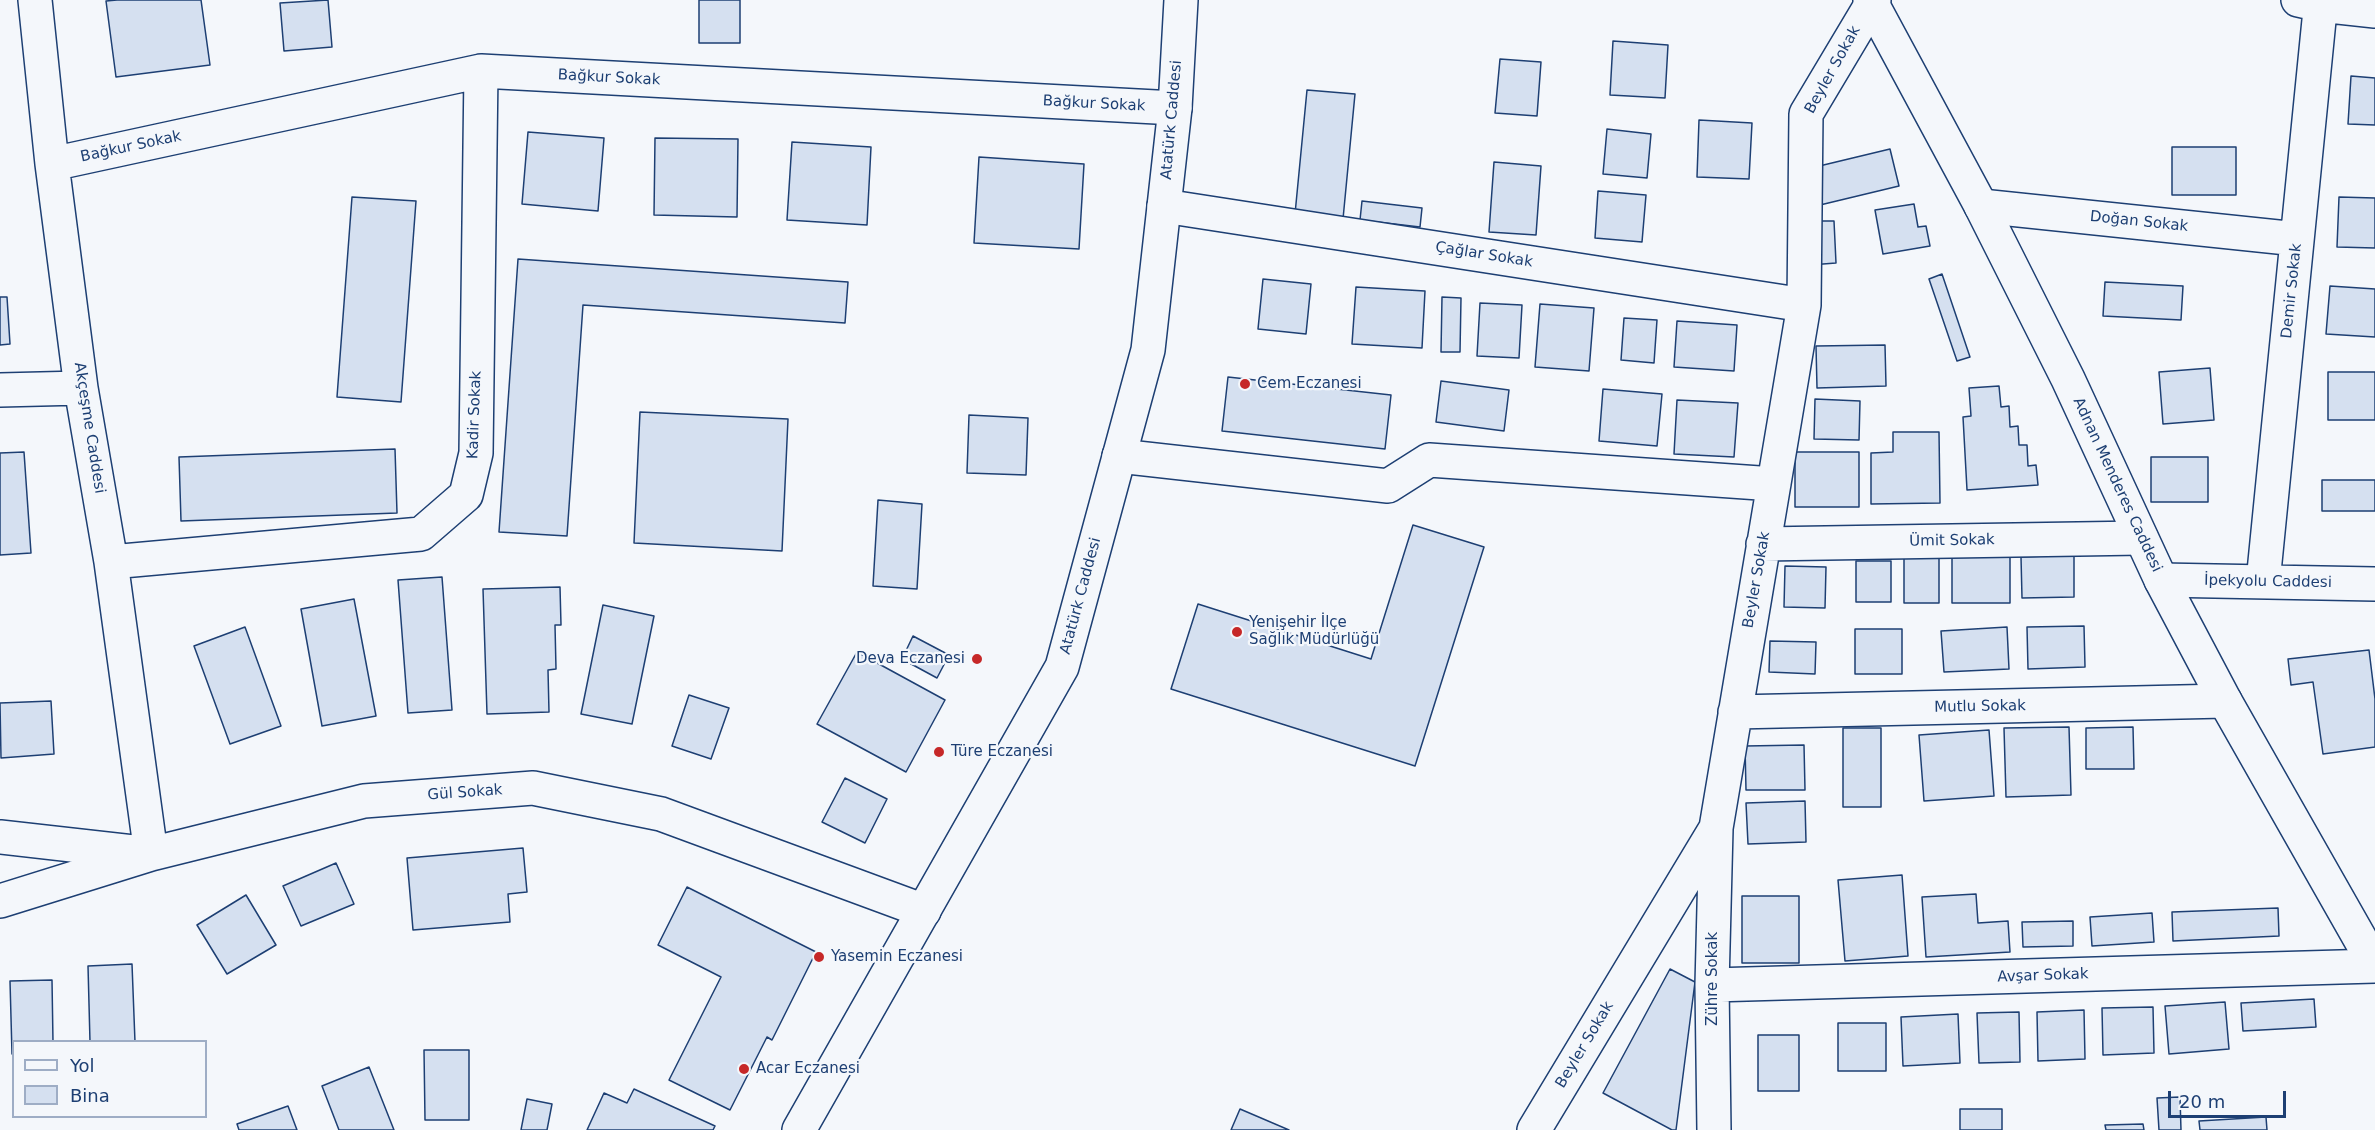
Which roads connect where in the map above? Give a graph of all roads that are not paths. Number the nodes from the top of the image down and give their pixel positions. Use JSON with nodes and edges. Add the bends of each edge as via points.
{"nodes":[{"id":1,"x":35,"y":0,"type":"edge"},
{"id":2,"x":1181,"y":0,"type":"edge"},
{"id":3,"x":1872,"y":1,"type":"edge"},
{"id":4,"x":2313,"y":2,"type":"edge"},
{"id":5,"x":2375,"y":11,"type":"edge"},
{"id":6,"x":481,"y":71,"type":"junction"},
{"id":7,"x":1175,"y":108,"type":"junction"},
{"id":8,"x":52,"y":164,"type":"junction"},
{"id":9,"x":1164,"y":206,"type":"junction"},
{"id":10,"x":1982,"y":206,"type":"junction"},
{"id":11,"x":2297,"y":239,"type":"junction"},
{"id":12,"x":1804,"y":304,"type":"junction"},
{"id":13,"x":81,"y":388,"type":"junction"},
{"id":14,"x":0,"y":390,"type":"edge"},
{"id":15,"x":1119,"y":456,"type":"junction"},
{"id":16,"x":1774,"y":484,"type":"junction"},
{"id":17,"x":2141,"y":538,"type":"junction"},
{"id":18,"x":1763,"y":544,"type":"junction"},
{"id":19,"x":111,"y":562,"type":"junction"},
{"id":20,"x":2161,"y":580,"type":"junction"},
{"id":21,"x":2263,"y":582,"type":"junction"},
{"id":22,"x":2375,"y":584,"type":"edge"},
{"id":23,"x":2225,"y":701,"type":"junction"},
{"id":24,"x":1735,"y":712,"type":"junction"},
{"id":25,"x":1716,"y":828,"type":"junction"},
{"id":26,"x":0,"y":837,"type":"edge"},
{"id":27,"x":152,"y":855,"type":"junction"},
{"id":28,"x":0,"y":901,"type":"edge"},
{"id":29,"x":924,"y":911,"type":"junction"},
{"id":30,"x":2375,"y":966,"type":"edge"},
{"id":31,"x":1712,"y":985,"type":"junction"},
{"id":32,"x":799,"y":1130,"type":"edge"},
{"id":33,"x":1534,"y":1130,"type":"edge"},
{"id":34,"x":1714,"y":1130,"type":"edge"}],
"edges":[{"from":1,"to":8,"type":"street","name":"Akçeşme Caddesi"},
{"from":2,"to":7,"type":"street","name":"Atatürk Caddesi"},
{"from":3,"to":10,"type":"street","name":"Adnan Menderes Caddesi"},
{"from":3,"to":12,"type":"street","name":"Beyler Sokak","via":[[1806,114]]},
{"from":4,"to":5,"type":"street"},
{"from":4,"to":11,"type":"street","name":"Demir Sokak"},
{"from":6,"to":7,"type":"street","name":"Bağkur Sokak"},
{"from":6,"to":8,"type":"street","name":"Bağkur Sokak"},
{"from":6,"to":19,"type":"street","name":"Kadir Sokak","via":[[476,453],[466,495],[421,534]]},
{"from":7,"to":9,"type":"street","name":"Atatürk Caddesi"},
{"from":8,"to":13,"type":"street","name":"Akçeşme Caddesi"},
{"from":9,"to":12,"type":"street","name":"Çağlar Sokak"},
{"from":9,"to":15,"type":"street","name":"Atatürk Caddesi","via":[[1148,350]]},
{"from":10,"to":11,"type":"street","name":"Doğan Sokak"},
{"from":10,"to":17,"type":"street","name":"Adnan Menderes Caddesi","via":[[2068,378]]},
{"from":11,"to":21,"type":"street","name":"Demir Sokak"},
{"from":12,"to":16,"type":"street","name":"Beyler Sokak"},
{"from":13,"to":14,"type":"street"},
{"from":13,"to":19,"type":"street","name":"Akçeşme Caddesi"},
{"from":15,"to":16,"type":"street","via":[[1388,486],[1429,460]]},
{"from":15,"to":29,"type":"street","name":"Atatürk Caddesi","via":[[1062,667]]},
{"from":16,"to":18,"type":"street","name":"Beyler Sokak"},
{"from":17,"to":18,"type":"street","name":"Ümit Sokak"},
{"from":17,"to":20,"type":"street","name":"Adnan Menderes Caddesi"},
{"from":18,"to":24,"type":"street","name":"Beyler Sokak"},
{"from":19,"to":27,"type":"street","name":"Akçeşme Caddesi"},
{"from":20,"to":21,"type":"street","name":"İpekyolu Caddesi"},
{"from":20,"to":23,"type":"street","name":"Adnan Menderes Caddesi"},
{"from":21,"to":22,"type":"street","name":"İpekyolu Caddesi"},
{"from":23,"to":24,"type":"street","name":"Mutlu Sokak"},
{"from":23,"to":30,"type":"street","name":"Adnan Menderes Caddesi"},
{"from":24,"to":25,"type":"street","name":"Beyler Sokak"},
{"from":25,"to":31,"type":"street","name":"Zühre Sokak"},
{"from":25,"to":33,"type":"street","name":"Beyler Sokak"},
{"from":26,"to":27,"type":"street"},
{"from":27,"to":28,"type":"street","name":"Gül Sokak"},
{"from":27,"to":29,"type":"street","name":"Gül Sokak","via":[[364,801],[533,788],[661,814]]},
{"from":29,"to":32,"type":"street","name":"Atatürk Caddesi"},
{"from":30,"to":31,"type":"street","name":"Avşar Sokak"},
{"from":31,"to":34,"type":"street","name":"Zühre Sokak"}]}
